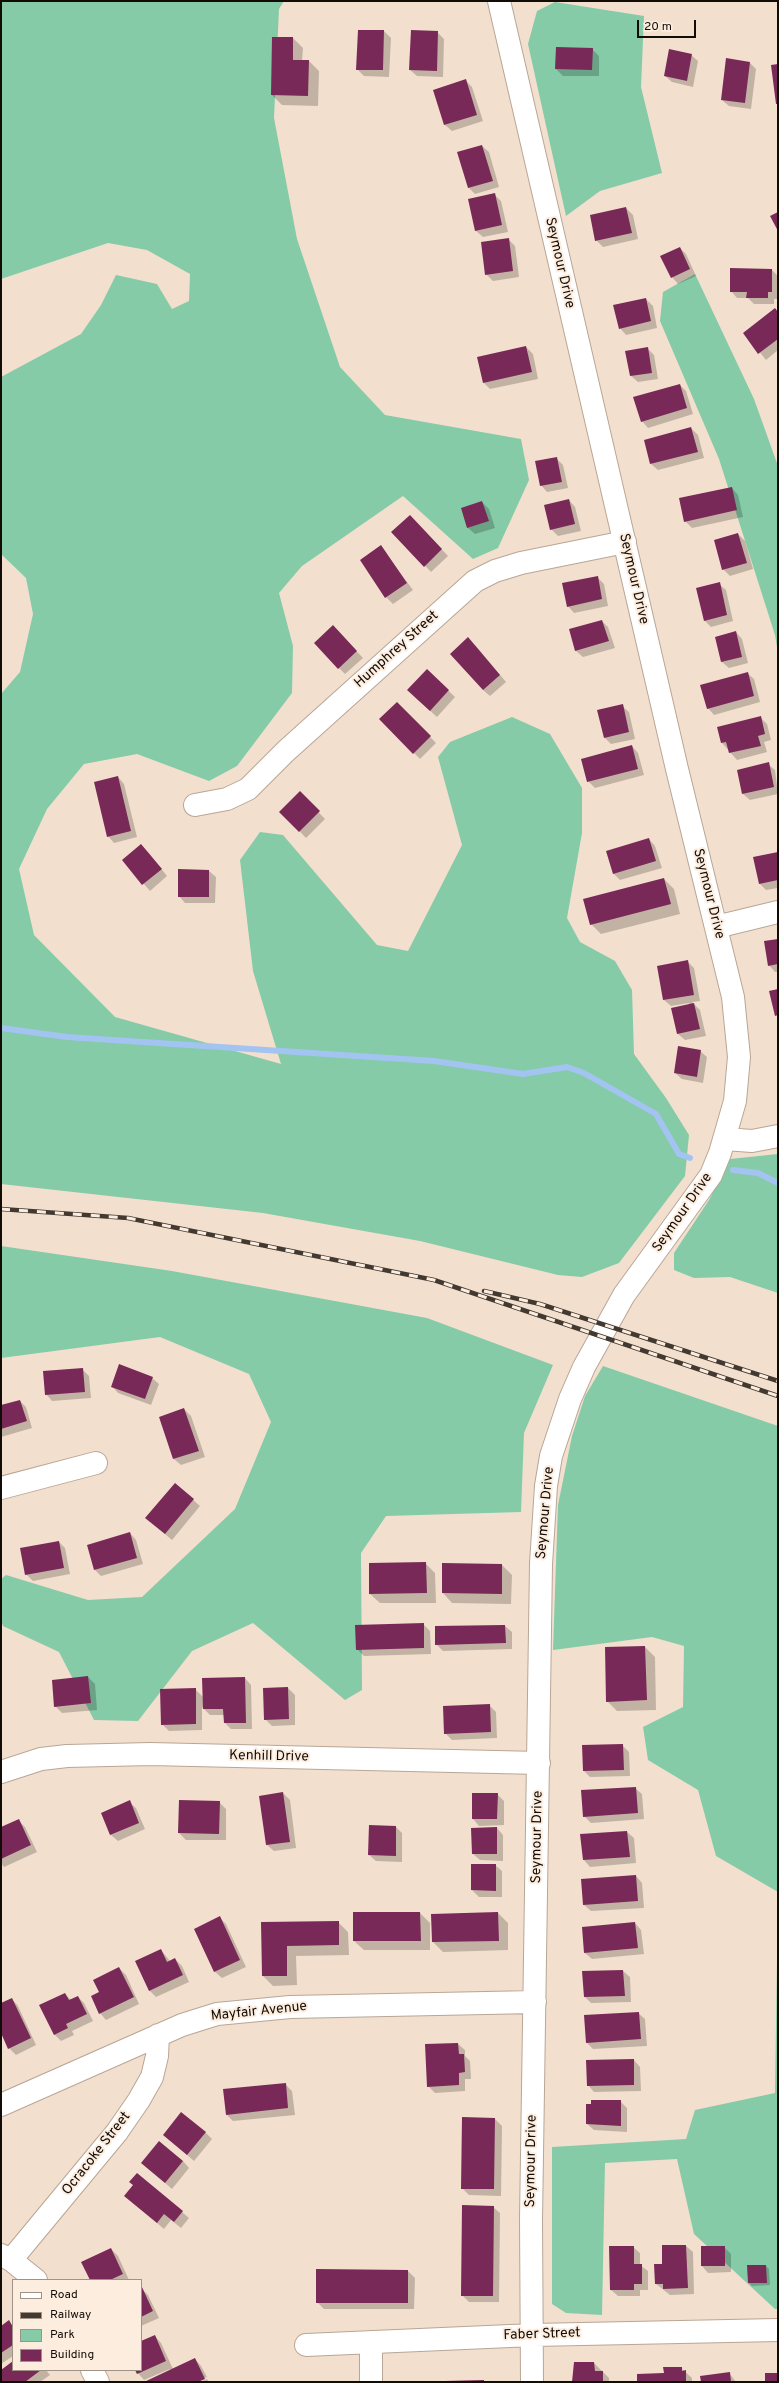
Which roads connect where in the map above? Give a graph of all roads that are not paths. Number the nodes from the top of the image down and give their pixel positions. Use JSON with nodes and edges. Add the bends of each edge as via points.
{"nodes":[{"id":1,"x":498,"y":1,"type":"edge"},
{"id":2,"x":624,"y":542,"type":"junction"},
{"id":3,"x":196,"y":805,"type":"dead end"},
{"id":4,"x":778,"y":912,"type":"edge"},
{"id":5,"x":716,"y":927,"type":"junction"},
{"id":6,"x":778,"y":1136,"type":"edge"},
{"id":7,"x":725,"y":1139,"type":"junction"},
{"id":8,"x":96,"y":1463,"type":"dead end"},
{"id":9,"x":1,"y":1488,"type":"edge"},
{"id":10,"x":539,"y":1763,"type":"junction"},
{"id":11,"x":1,"y":1772,"type":"edge"},
{"id":12,"x":535,"y":2002,"type":"junction"},
{"id":13,"x":158,"y":2035,"type":"junction"},
{"id":14,"x":1,"y":2105,"type":"edge"},
{"id":15,"x":6,"y":2258,"type":"edge"},
{"id":16,"x":35,"y":2279,"type":"edge"},
{"id":17,"x":778,"y":2330,"type":"edge"},
{"id":18,"x":533,"y":2335,"type":"junction"},
{"id":19,"x":371,"y":2342,"type":"junction"},
{"id":20,"x":306,"y":2345,"type":"dead end"},
{"id":21,"x":92,"y":2371,"type":"edge"},
{"id":22,"x":98,"y":2382,"type":"edge"},
{"id":23,"x":371,"y":2382,"type":"edge"},
{"id":24,"x":532,"y":2382,"type":"edge"}],
"edges":[{"from":1,"to":2,"type":"street","name":"Seymour Drive"},
{"from":2,"to":3,"type":"street","name":"Humphrey Street","via":[[521,563],[495,571],[475,581],[248,789],[227,799]]},
{"from":2,"to":5,"type":"street","name":"Seymour Drive"},
{"from":4,"to":5,"type":"street"},
{"from":5,"to":7,"type":"street","name":"Seymour Drive","via":[[733,997],[739,1056],[735,1101]]},
{"from":6,"to":7,"type":"street","via":[[752,1140]]},
{"from":7,"to":10,"type":"street","name":"Seymour Drive","via":[[711,1174],[624,1295],[587,1361],[570,1398],[551,1456],[543,1514],[541,1564]]},
{"from":8,"to":9,"type":"street"},
{"from":10,"to":11,"type":"street","name":"Kenhill Drive","via":[[150,1754],[67,1756],[34,1761]]},
{"from":10,"to":12,"type":"street","name":"Seymour Drive"},
{"from":12,"to":13,"type":"street","name":"Mayfair Avenue","via":[[290,2007],[217,2014]]},
{"from":12,"to":18,"type":"street","name":"Seymour Drive","via":[[531,2220]]},
{"from":13,"to":14,"type":"street","name":"Mayfair Avenue"},
{"from":13,"to":15,"type":"street","name":"Ocracoke Street","via":[[152,2077],[139,2100],[116,2132]]},
{"from":15,"to":16,"type":"street"},
{"from":17,"to":18,"type":"street","name":"Faber Street"},
{"from":18,"to":19,"type":"street","name":"Faber Street"},
{"from":18,"to":24,"type":"street","name":"Seymour Drive"},
{"from":19,"to":20,"type":"street","name":"Faber Street"},
{"from":19,"to":23,"type":"street"},
{"from":21,"to":22,"type":"street"}]}
